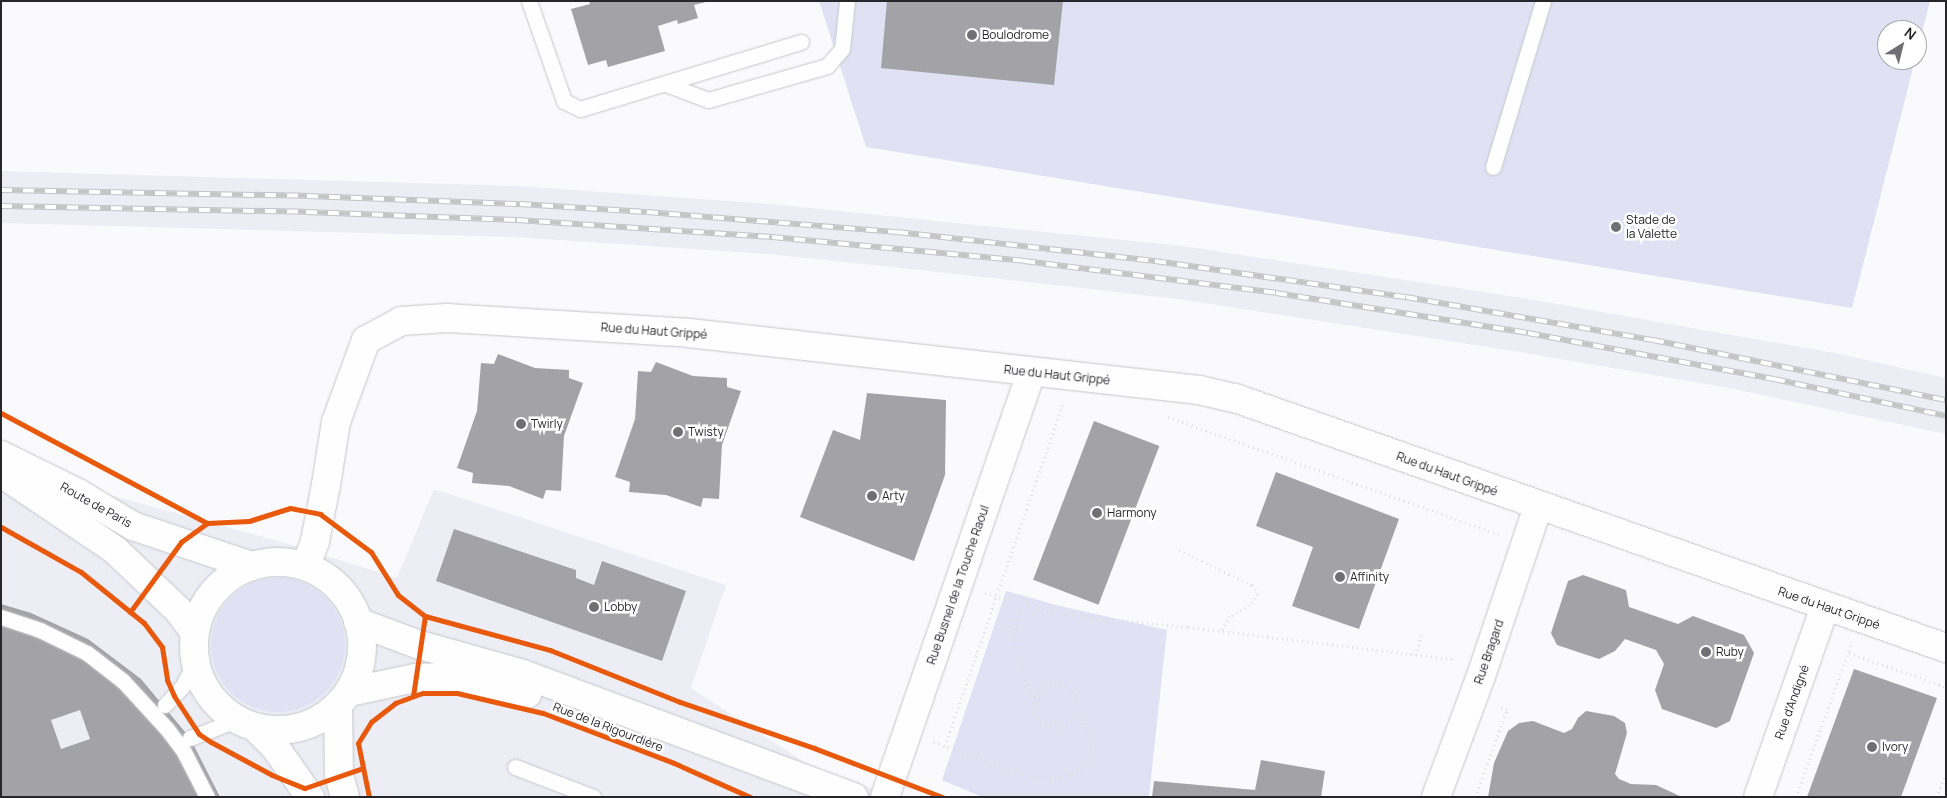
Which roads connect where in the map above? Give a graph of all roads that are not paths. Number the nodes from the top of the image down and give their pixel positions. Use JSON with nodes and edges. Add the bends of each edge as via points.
{"nodes":[{"id":1,"x":529,"y":1,"type":"edge"},
{"id":2,"x":847,"y":1,"type":"edge"},
{"id":3,"x":1543,"y":1,"type":"edge"},
{"id":4,"x":801,"y":42,"type":"dead end"},
{"id":5,"x":666,"y":84,"type":"junction"},
{"id":6,"x":1493,"y":167,"type":"dead end"},
{"id":7,"x":1027,"y":383,"type":"junction"},
{"id":8,"x":1,"y":455,"type":"edge"},
{"id":9,"x":1,"y":473,"type":"edge"},
{"id":10,"x":1538,"y":507,"type":"junction"},
{"id":11,"x":306,"y":565,"type":"junction"},
{"id":12,"x":251,"y":566,"type":"junction"},
{"id":13,"x":1825,"y":607,"type":"junction"},
{"id":14,"x":1,"y":617,"type":"edge"},
{"id":15,"x":358,"y":622,"type":"junction"},
{"id":16,"x":194,"y":632,"type":"junction"},
{"id":17,"x":1946,"y":648,"type":"edge"},
{"id":18,"x":195,"y":664,"type":"junction"},
{"id":19,"x":344,"y":698,"type":"junction"},
{"id":20,"x":165,"y":705,"type":"dead end"},
{"id":21,"x":246,"y":724,"type":"junction"},
{"id":22,"x":190,"y":738,"type":"dead end"},
{"id":23,"x":516,"y":767,"type":"dead end"},
{"id":24,"x":888,"y":787,"type":"edge"},
{"id":25,"x":207,"y":797,"type":"edge"},
{"id":26,"x":310,"y":797,"type":"edge"},
{"id":27,"x":345,"y":797,"type":"edge"},
{"id":28,"x":594,"y":797,"type":"edge"},
{"id":29,"x":806,"y":797,"type":"edge"},
{"id":30,"x":854,"y":797,"type":"edge"},
{"id":31,"x":1436,"y":797,"type":"edge"},
{"id":32,"x":1758,"y":797,"type":"edge"}],
"edges":[{"from":1,"to":5,"type":"lane","via":[[564,101],[580,109]]},
{"from":2,"to":5,"type":"lane","via":[[842,49],[827,66],[708,100]]},
{"from":3,"to":6,"type":"lane"},
{"from":4,"to":5,"type":"lane"},
{"from":7,"to":10,"type":"street","name":"Rue du Haut Grippé","via":[[1199,390],[1235,398]]},
{"from":7,"to":11,"type":"street","name":"Rue du Haut Grippé","via":[[689,333],[447,318],[401,320],[366,340],[336,422],[320,514]]},
{"from":7,"to":24,"type":"street","name":"Rue Busnel de la Touche Raoul"},
{"from":8,"to":12,"type":"street","name":"Route de Paris","via":[[78,493],[133,526]]},
{"from":9,"to":16,"type":"street","name":"Route de Paris","via":[[115,550],[179,611]]},
{"from":10,"to":13,"type":"street","name":"Rue du Haut Grippé"},
{"from":10,"to":31,"type":"street","name":"Rue Bragard"},
{"from":11,"to":12,"type":"street","via":[[284,562]]},
{"from":11,"to":15,"type":"street","via":[[342,592]]},
{"from":12,"to":16,"type":"street","via":[[230,576],[213,591],[204,604]]},
{"from":13,"to":17,"type":"street","name":"Rue du Haut Grippé"},
{"from":13,"to":32,"type":"street","name":"Rue d'Andigné"},
{"from":14,"to":25,"type":"lane","via":[[40,630],[87,652],[123,681],[183,750]]},
{"from":15,"to":19,"type":"street","via":[[362,643],[360,665]]},
{"from":15,"to":30,"type":"street","name":"Rue de la Rigourdière","via":[[420,645],[523,674]]},
{"from":16,"to":18,"type":"street"},
{"from":18,"to":20,"type":"lane","via":[[182,687]]},
{"from":18,"to":21,"type":"street","via":[[209,696],[221,709]]},
{"from":19,"to":21,"type":"street","via":[[327,715],[300,728],[285,730]]},
{"from":19,"to":27,"type":"street","via":[[339,775]]},
{"from":19,"to":29,"type":"street","name":"Rue de la Rigourdière","via":[[425,677],[452,677],[488,684],[521,692],[633,731]]},
{"from":21,"to":22,"type":"lane"},
{"from":21,"to":26,"type":"street","via":[[275,747]]},
{"from":23,"to":28,"type":"lane"}]}
